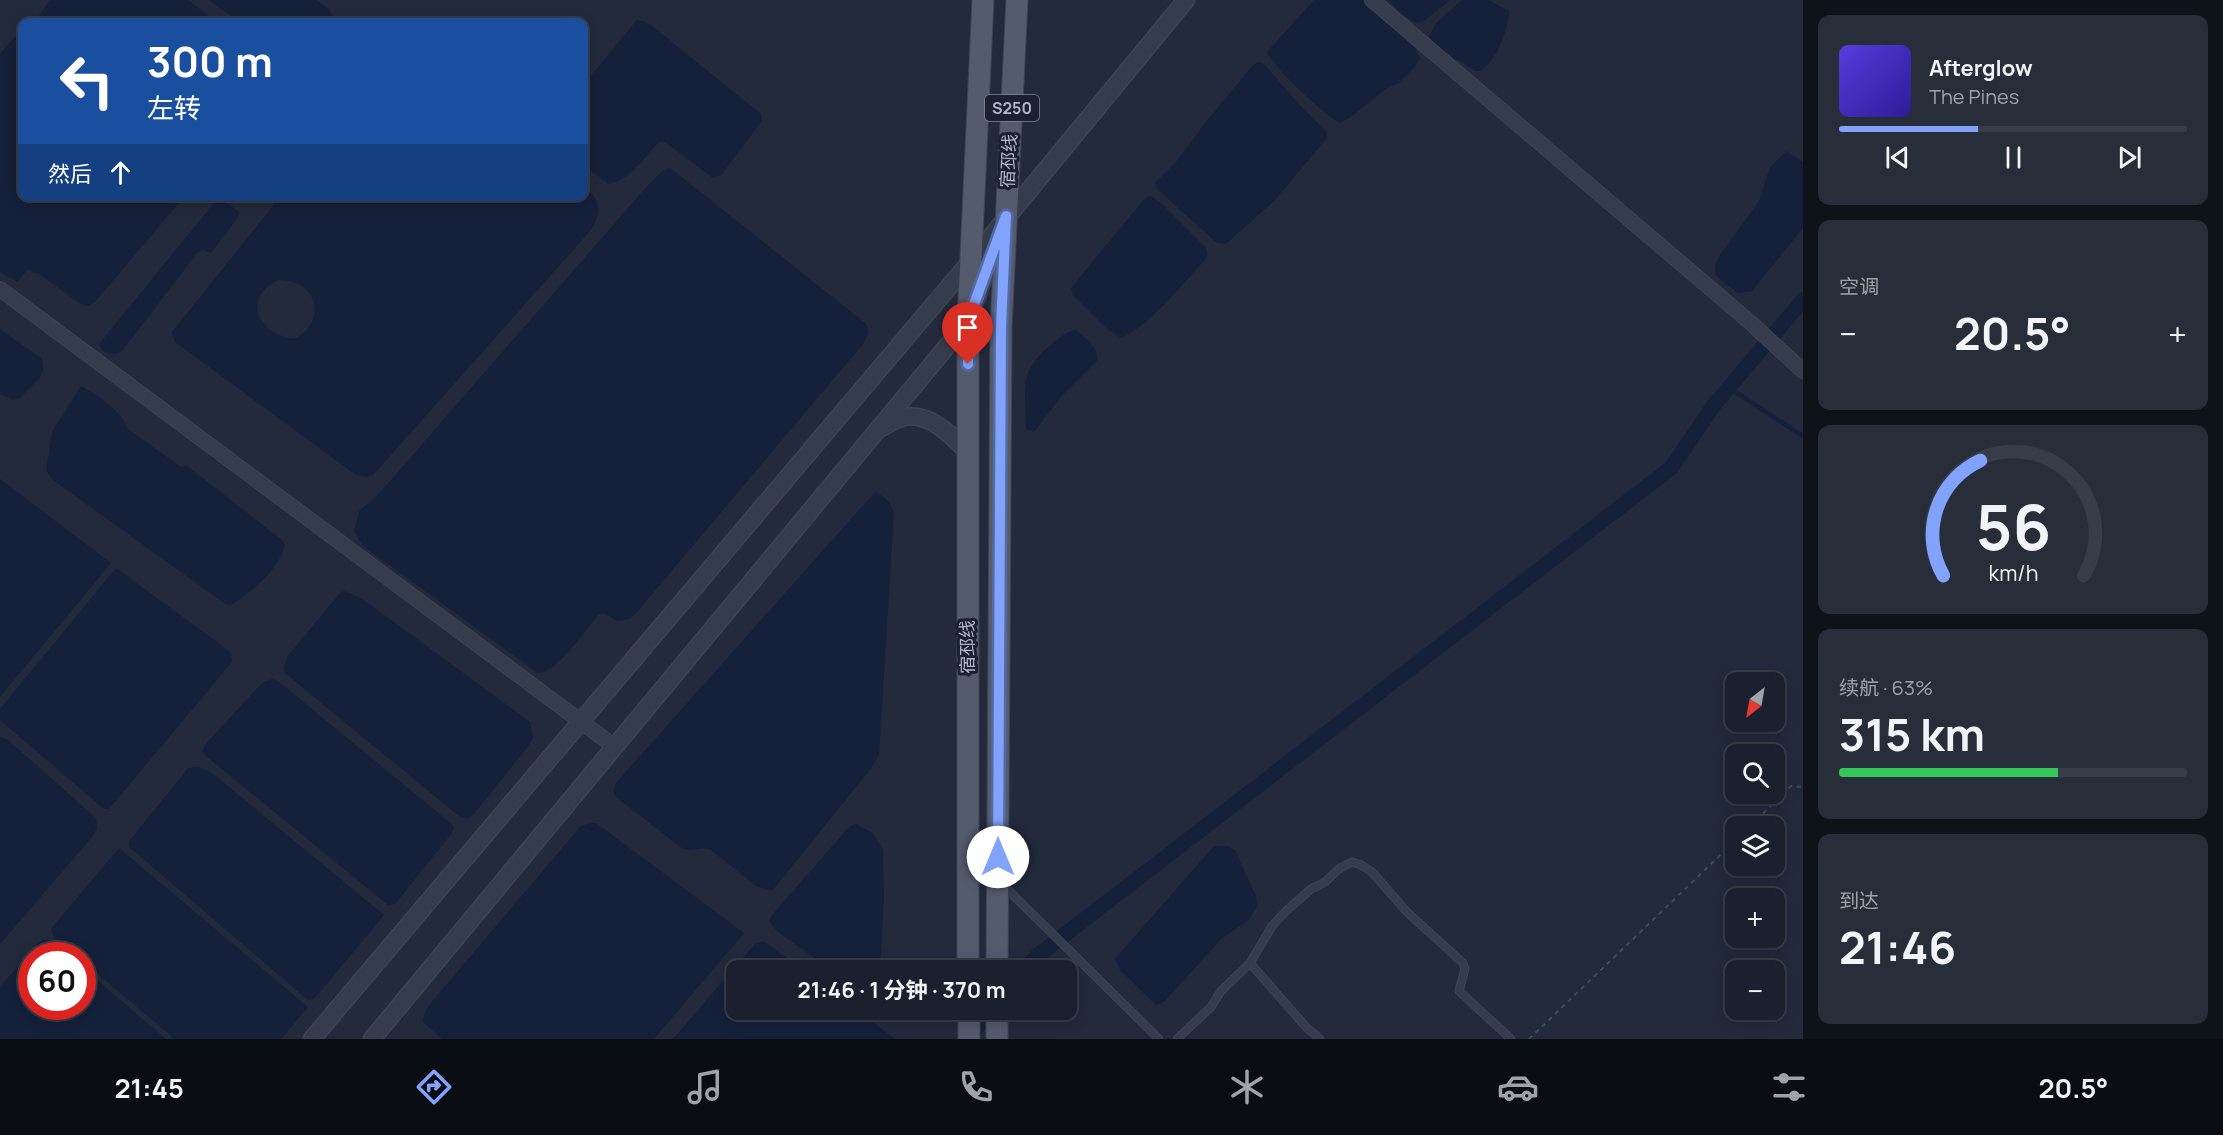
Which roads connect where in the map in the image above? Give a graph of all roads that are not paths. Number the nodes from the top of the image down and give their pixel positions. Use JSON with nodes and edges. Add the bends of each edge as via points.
{"nodes":[{"id":1,"x":983,"y":0,"type":"edge"},
{"id":2,"x":1017,"y":0,"type":"edge"},
{"id":3,"x":1186,"y":0,"type":"edge"},
{"id":4,"x":1372,"y":0,"type":"edge"},
{"id":5,"x":1006,"y":216,"type":"junction"},
{"id":6,"x":970,"y":262,"type":"junction"},
{"id":7,"x":0,"y":289,"type":"edge"},
{"id":8,"x":968,"y":321,"type":"junction"},
{"id":9,"x":1803,"y":371,"type":"edge"},
{"id":10,"x":877,"y":430,"type":"junction"},
{"id":11,"x":968,"y":452,"type":"junction"},
{"id":12,"x":581,"y":722,"type":"junction"},
{"id":13,"x":615,"y":747,"type":"junction"},
{"id":14,"x":997,"y":880,"type":"junction"},
{"id":15,"x":968,"y":960,"type":"edge"},
{"id":16,"x":997,"y":960,"type":"edge"},
{"id":17,"x":1250,"y":963,"type":"junction"},
{"id":18,"x":969,"y":1020,"type":"edge"},
{"id":19,"x":997,"y":1020,"type":"edge"},
{"id":20,"x":312,"y":1039,"type":"edge"},
{"id":21,"x":372,"y":1039,"type":"edge"},
{"id":22,"x":969,"y":1039,"type":"edge"},
{"id":23,"x":997,"y":1039,"type":"edge"},
{"id":24,"x":1160,"y":1039,"type":"edge"},
{"id":25,"x":1177,"y":1039,"type":"edge"},
{"id":26,"x":1320,"y":1039,"type":"edge"},
{"id":27,"x":1511,"y":1039,"type":"edge"}],
"edges":[{"from":1,"to":6,"type":"main road","name":"宿邳线","number":"S250"},
{"from":2,"to":5,"type":"main road","name":"宿邳线","number":"S250"},
{"from":3,"to":5,"type":"street"},
{"from":4,"to":9,"type":"street"},
{"from":5,"to":6,"type":"street"},
{"from":5,"to":8,"type":"street"},
{"from":5,"to":14,"type":"main road","name":"宿邳线","number":"S250","via":[[1001,327]]},
{"from":6,"to":8,"type":"main road","name":"宿邳线","number":"S250"},
{"from":6,"to":12,"type":"street"},
{"from":7,"to":12,"type":"street"},
{"from":8,"to":10,"type":"street"},
{"from":8,"to":11,"type":"main road","name":"宿邳线","number":"S250"},
{"from":10,"to":11,"type":"street","via":[[904,417],[919,418],[947,431]]},
{"from":10,"to":13,"type":"street"},
{"from":11,"to":15,"type":"main road","name":"宿邳线","number":"S250"},
{"from":12,"to":13,"type":"street"},
{"from":12,"to":20,"type":"street"},
{"from":13,"to":21,"type":"street"},
{"from":14,"to":16,"type":"main road","name":"宿邳线","number":"S250"},
{"from":14,"to":24,"type":"lane"},
{"from":17,"to":25,"type":"lane"},
{"from":17,"to":26,"type":"lane"},
{"from":17,"to":27,"type":"lane","via":[[1286,911],[1352,862],[1372,872],[1407,912],[1463,963],[1459,991]]},
{"from":18,"to":22,"type":"main road"},
{"from":19,"to":23,"type":"main road"}]}
